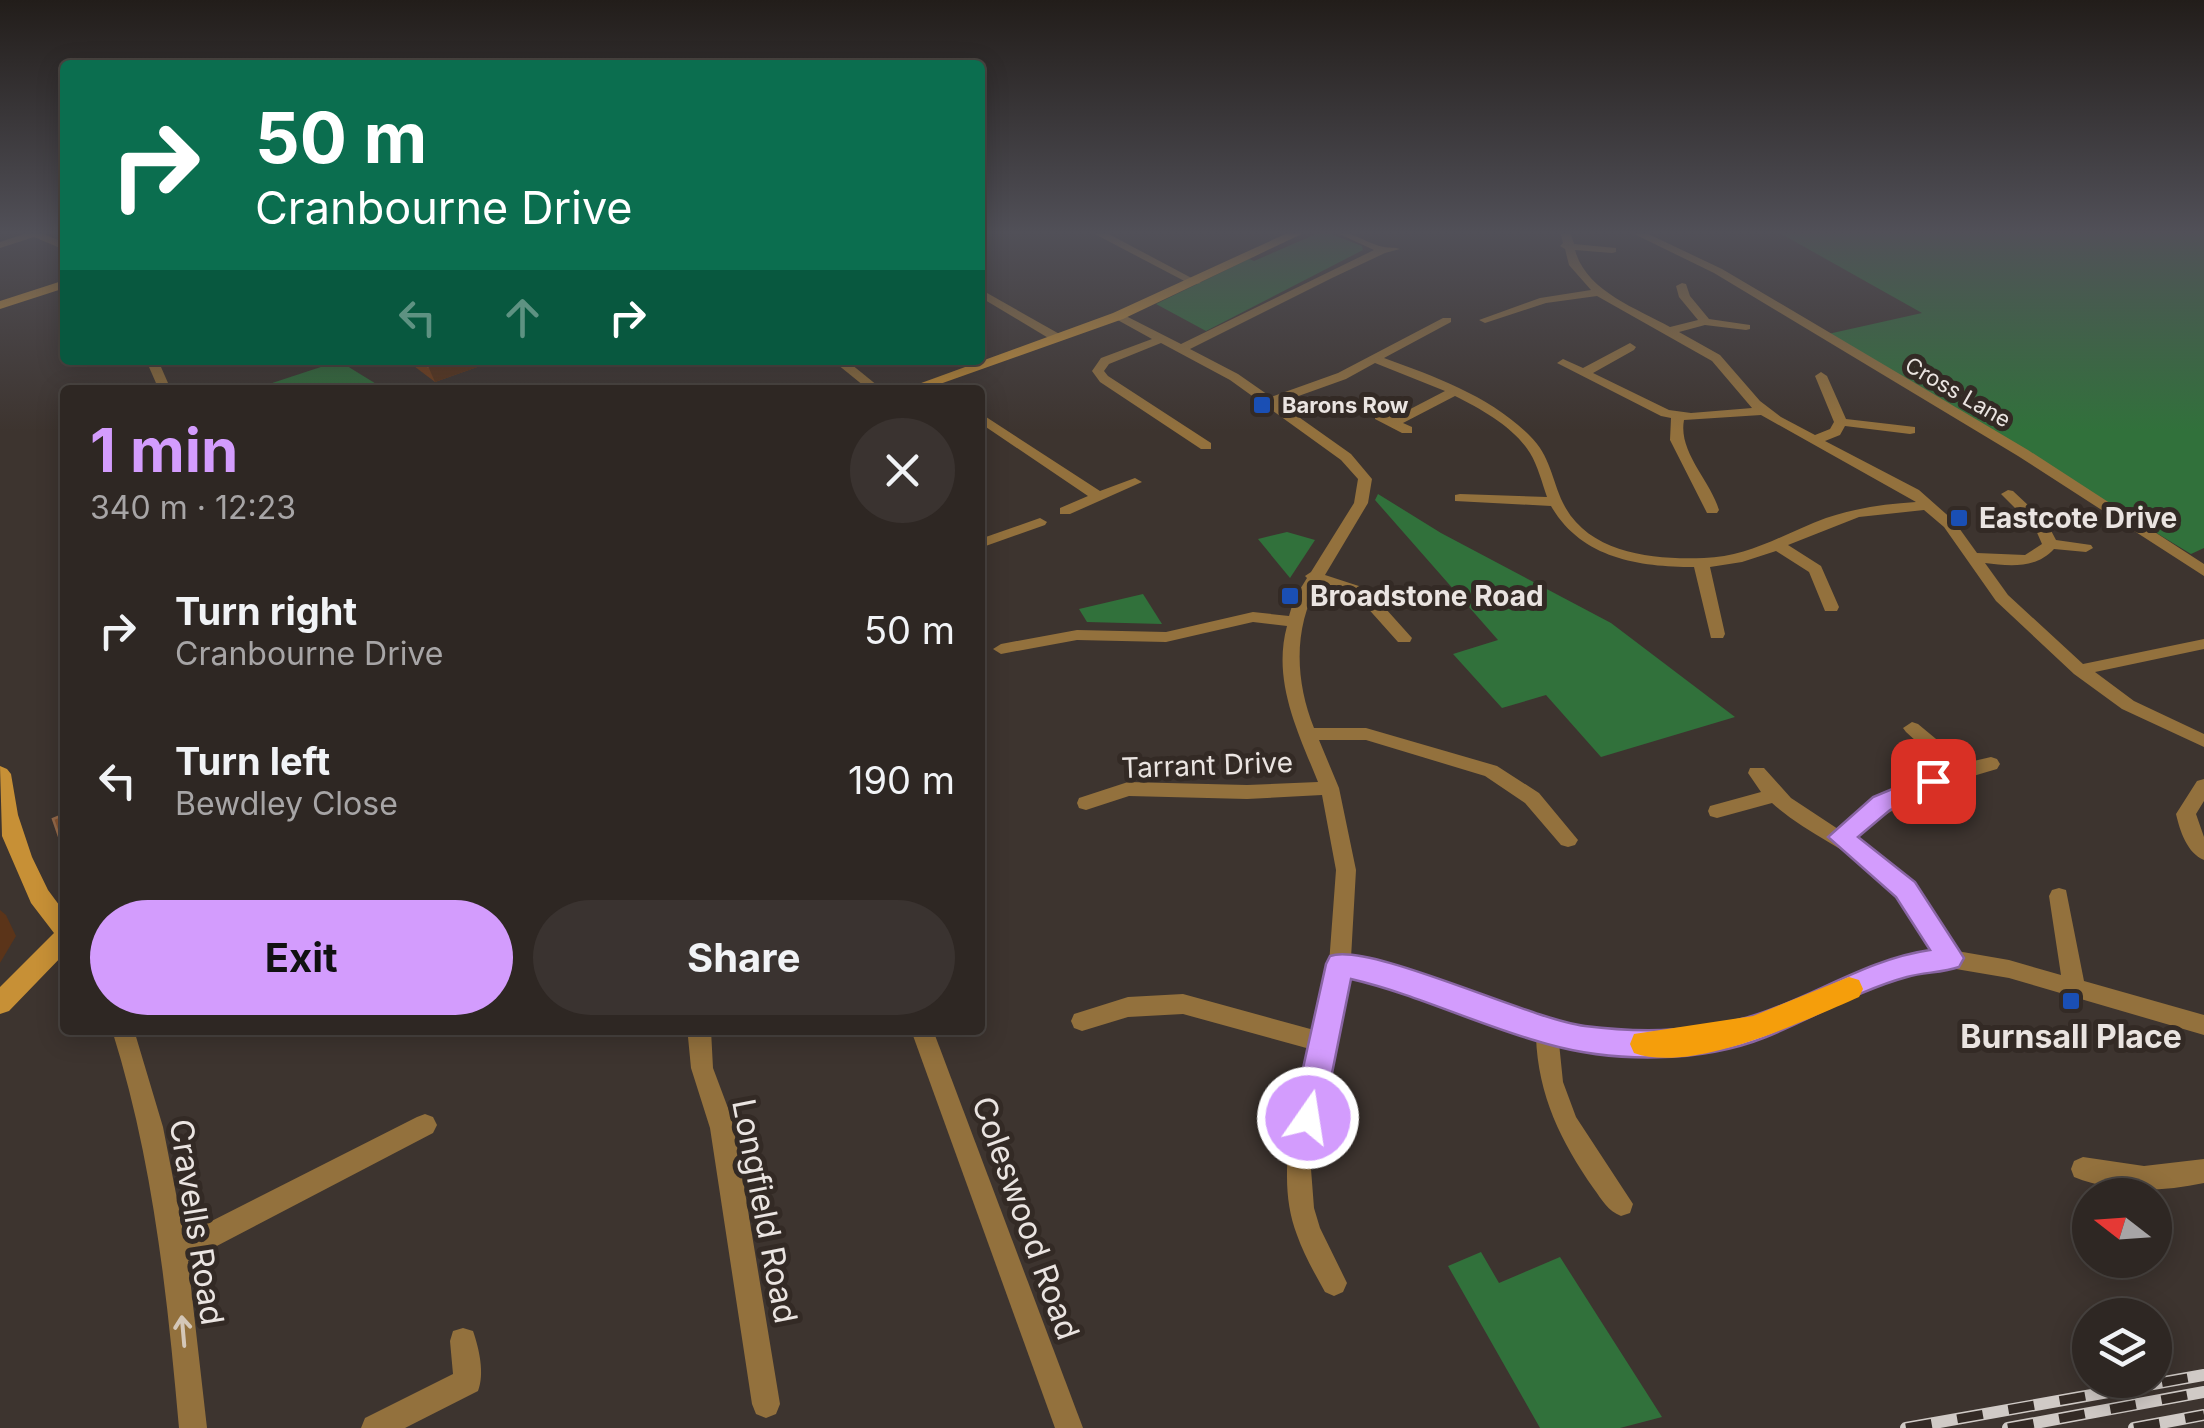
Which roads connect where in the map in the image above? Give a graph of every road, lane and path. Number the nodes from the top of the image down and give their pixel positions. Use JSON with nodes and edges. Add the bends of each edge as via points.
{"nodes":[{"id":1,"x":989,"y":298,"type":"edge"},
{"id":2,"x":1160,"y":298,"type":"edge"},
{"id":3,"x":1289,"y":298,"type":"edge"},
{"id":4,"x":1560,"y":298,"type":"edge"},
{"id":5,"x":1609,"y":298,"type":"edge"},
{"id":6,"x":1686,"y":298,"type":"edge"},
{"id":7,"x":1764,"y":298,"type":"edge"},
{"id":8,"x":1118,"y":316,"type":"junction"},
{"id":9,"x":1446,"y":320,"type":"dead end"},
{"id":10,"x":1485,"y":320,"type":"dead end"},
{"id":11,"x":1705,"y":322,"type":"junction"},
{"id":12,"x":1746,"y":327,"type":"dead end"},
{"id":13,"x":1670,"y":332,"type":"junction"},
{"id":14,"x":1059,"y":339,"type":"junction"},
{"id":15,"x":1162,"y":340,"type":"junction"},
{"id":16,"x":1630,"y":347,"type":"dead end"},
{"id":17,"x":1181,"y":349,"type":"junction"},
{"id":18,"x":1374,"y":358,"type":"junction"},
{"id":19,"x":1562,"y":363,"type":"dead end"},
{"id":20,"x":844,"y":365,"type":"edge"},
{"id":21,"x":1585,"y":372,"type":"junction"},
{"id":22,"x":1821,"y":376,"type":"dead end"},
{"id":23,"x":870,"y":385,"type":"edge"},
{"id":24,"x":937,"y":385,"type":"edge"},
{"id":25,"x":1456,"y":390,"type":"junction"},
{"id":26,"x":1269,"y":402,"type":"junction"},
{"id":27,"x":1762,"y":410,"type":"junction"},
{"id":28,"x":1678,"y":416,"type":"junction"},
{"id":29,"x":985,"y":420,"type":"edge"},
{"id":30,"x":1841,"y":422,"type":"junction"},
{"id":31,"x":1406,"y":430,"type":"dead end"},
{"id":32,"x":1910,"y":430,"type":"dead end"},
{"id":33,"x":1815,"y":440,"type":"junction"},
{"id":34,"x":1206,"y":446,"type":"dead end"},
{"id":35,"x":1136,"y":482,"type":"dead end"},
{"id":36,"x":2008,"y":494,"type":"dead end"},
{"id":37,"x":1099,"y":497,"type":"junction"},
{"id":38,"x":1460,"y":498,"type":"dead end"},
{"id":39,"x":1556,"y":502,"type":"junction"},
{"id":40,"x":1930,"y":505,"type":"junction"},
{"id":41,"x":1712,"y":510,"type":"dead end"},
{"id":42,"x":1065,"y":511,"type":"dead end"},
{"id":43,"x":1040,"y":522,"type":"dead end"},
{"id":44,"x":985,"y":542,"type":"edge"},
{"id":45,"x":2050,"y":544,"type":"junction"},
{"id":46,"x":1780,"y":547,"type":"junction"},
{"id":47,"x":2086,"y":548,"type":"dead end"},
{"id":48,"x":1973,"y":556,"type":"junction"},
{"id":49,"x":1701,"y":563,"type":"junction"},
{"id":50,"x":2204,"y":571,"type":"edge"},
{"id":51,"x":1313,"y":576,"type":"junction"},
{"id":52,"x":1831,"y":607,"type":"dead end"},
{"id":53,"x":1295,"y":622,"type":"junction"},
{"id":54,"x":1717,"y":634,"type":"dead end"},
{"id":55,"x":1404,"y":638,"type":"dead end"},
{"id":56,"x":2204,"y":644,"type":"edge"},
{"id":57,"x":1001,"y":649,"type":"dead end"},
{"id":58,"x":2080,"y":670,"type":"junction"},
{"id":59,"x":1912,"y":728,"type":"dead end"},
{"id":60,"x":1307,"y":734,"type":"junction"},
{"id":61,"x":2204,"y":741,"type":"edge"},
{"id":62,"x":1991,"y":764,"type":"dead end"},
{"id":63,"x":1961,"y":770,"type":"junction"},
{"id":64,"x":1757,"y":773,"type":"dead end"},
{"id":65,"x":0,"y":774,"type":"edge"},
{"id":66,"x":2204,"y":786,"type":"edge"},
{"id":67,"x":1330,"y":788,"type":"junction"},
{"id":68,"x":1772,"y":796,"type":"junction"},
{"id":69,"x":1086,"y":803,"type":"dead end"},
{"id":70,"x":1717,"y":810,"type":"dead end"},
{"id":71,"x":1840,"y":837,"type":"junction"},
{"id":72,"x":1568,"y":840,"type":"dead end"},
{"id":73,"x":2204,"y":852,"type":"edge"},
{"id":74,"x":2058,"y":896,"type":"dead end"},
{"id":75,"x":60,"y":924,"type":"edge"},
{"id":76,"x":60,"y":942,"type":"edge"},
{"id":77,"x":1950,"y":958,"type":"junction"},
{"id":78,"x":1340,"y":964,"type":"junction"},
{"id":79,"x":2074,"y":986,"type":"junction"},
{"id":80,"x":0,"y":1003,"type":"edge"},
{"id":81,"x":1082,"y":1021,"type":"dead end"},
{"id":82,"x":2204,"y":1025,"type":"edge"},
{"id":83,"x":1546,"y":1032,"type":"junction"},
{"id":84,"x":124,"y":1035,"type":"edge"},
{"id":85,"x":698,"y":1035,"type":"edge"},
{"id":86,"x":924,"y":1035,"type":"edge"},
{"id":87,"x":1326,"y":1043,"type":"junction"},
{"id":88,"x":424,"y":1125,"type":"dead end"},
{"id":89,"x":2083,"y":1168,"type":"dead end"},
{"id":90,"x":2204,"y":1171,"type":"edge"},
{"id":91,"x":1621,"y":1204,"type":"dead end"},
{"id":92,"x":176,"y":1253,"type":"junction"},
{"id":93,"x":1334,"y":1283,"type":"dead end"},
{"id":94,"x":463,"y":1342,"type":"dead end"},
{"id":95,"x":766,"y":1404,"type":"dead end"},
{"id":96,"x":192,"y":1428,"type":"edge"},
{"id":97,"x":375,"y":1428,"type":"edge"},
{"id":98,"x":1069,"y":1428,"type":"edge"}],
"edges":[{"from":1,"to":14,"type":"street"},
{"from":2,"to":8,"type":"street"},
{"from":3,"to":17,"type":"street"},
{"from":4,"to":10,"type":"street"},
{"from":5,"to":13,"type":"street"},
{"from":6,"to":11,"type":"street"},
{"from":7,"to":50,"type":"street","name":"Cross Lane"},
{"from":8,"to":14,"type":"street"},
{"from":8,"to":15,"type":"street"},
{"from":9,"to":18,"type":"street"},
{"from":11,"to":12,"type":"street"},
{"from":11,"to":13,"type":"street"},
{"from":13,"to":27,"type":"street","via":[[1726,367]]},
{"from":14,"to":24,"type":"street"},
{"from":15,"to":17,"type":"street"},
{"from":15,"to":34,"type":"street","via":[[1105,361],[1098,371]]},
{"from":16,"to":21,"type":"street"},
{"from":17,"to":26,"type":"street"},
{"from":18,"to":25,"type":"street"},
{"from":18,"to":26,"type":"street"},
{"from":19,"to":21,"type":"street"},
{"from":20,"to":23,"type":"street"},
{"from":21,"to":28,"type":"street"},
{"from":22,"to":30,"type":"street"},
{"from":25,"to":31,"type":"street","via":[[1386,420]]},
{"from":25,"to":39,"type":"street","via":[[1532,445]]},
{"from":26,"to":51,"type":"street","via":[[1346,457],[1365,479],[1361,502]]},
{"from":27,"to":28,"type":"street"},
{"from":27,"to":33,"type":"street"},
{"from":28,"to":41,"type":"street","via":[[1679,450],[1704,483]]},
{"from":29,"to":37,"type":"street"},
{"from":30,"to":32,"type":"street"},
{"from":30,"to":33,"type":"street"},
{"from":33,"to":40,"type":"street"},
{"from":35,"to":37,"type":"street"},
{"from":36,"to":45,"type":"street","via":[[2042,526]]},
{"from":37,"to":42,"type":"street"},
{"from":38,"to":39,"type":"street"},
{"from":39,"to":49,"type":"street","via":[[1580,536],[1603,549]]},
{"from":40,"to":46,"type":"street","via":[[1851,514]]},
{"from":40,"to":48,"type":"street"},
{"from":43,"to":44,"type":"street"},
{"from":45,"to":47,"type":"street"},
{"from":45,"to":48,"type":"street","via":[[2026,560]]},
{"from":46,"to":49,"type":"street"},
{"from":46,"to":52,"type":"street","via":[[1816,569]]},
{"from":48,"to":58,"type":"street","via":[[2002,598]]},
{"from":49,"to":54,"type":"street"},
{"from":51,"to":53,"type":"street"},
{"from":51,"to":55,"type":"street","via":[[1362,592]]},
{"from":53,"to":57,"type":"street","via":[[1253,617],[1166,637],[1065,636]]},
{"from":53,"to":60,"type":"street","via":[[1292,680]]},
{"from":56,"to":58,"type":"street"},
{"from":58,"to":61,"type":"street","via":[[2128,705]]},
{"from":59,"to":63,"type":"street"},
{"from":60,"to":67,"type":"street"},
{"from":60,"to":72,"type":"street","via":[[1366,734],[1492,771],[1532,798]]},
{"from":62,"to":63,"type":"street"},
{"from":63,"to":71,"type":"street","via":[[1882,804]]},
{"from":64,"to":68,"type":"street"},
{"from":65,"to":75,"type":"street","via":[[16,849]]},
{"from":66,"to":73,"type":"street","via":[[2186,814]]},
{"from":67,"to":69,"type":"street","name":"Tarrant Drive","via":[[1128,788]]},
{"from":67,"to":78,"type":"street","via":[[1346,870]]},
{"from":68,"to":70,"type":"street"},
{"from":68,"to":71,"type":"street"},
{"from":71,"to":77,"type":"street","via":[[1906,889]]},
{"from":74,"to":79,"type":"street"},
{"from":76,"to":80,"type":"street"},
{"from":77,"to":79,"type":"street"},
{"from":77,"to":83,"type":"street","via":[[1904,965],[1721,1036],[1650,1044]]},
{"from":78,"to":83,"type":"street","via":[[1399,978]]},
{"from":78,"to":87,"type":"street"},
{"from":79,"to":82,"type":"street"},
{"from":81,"to":87,"type":"street","via":[[1128,1007],[1183,1004]]},
{"from":83,"to":91,"type":"street","via":[[1549,1081],[1564,1123]]},
{"from":84,"to":92,"type":"street","name":"Cravells Road"},
{"from":85,"to":95,"type":"street","name":"Longfield Road","via":[[723,1134]]},
{"from":86,"to":98,"type":"street","name":"Coleswood Road"},
{"from":87,"to":93,"type":"street","via":[[1298,1179],[1308,1232]]},
{"from":88,"to":92,"type":"street"},
{"from":89,"to":90,"type":"street","via":[[2161,1181]]},
{"from":96,"to":92,"type":"street","name":"Cravells Road","one_way":true},
{"from":94,"to":97,"type":"street","via":[[468,1381]]}]}
